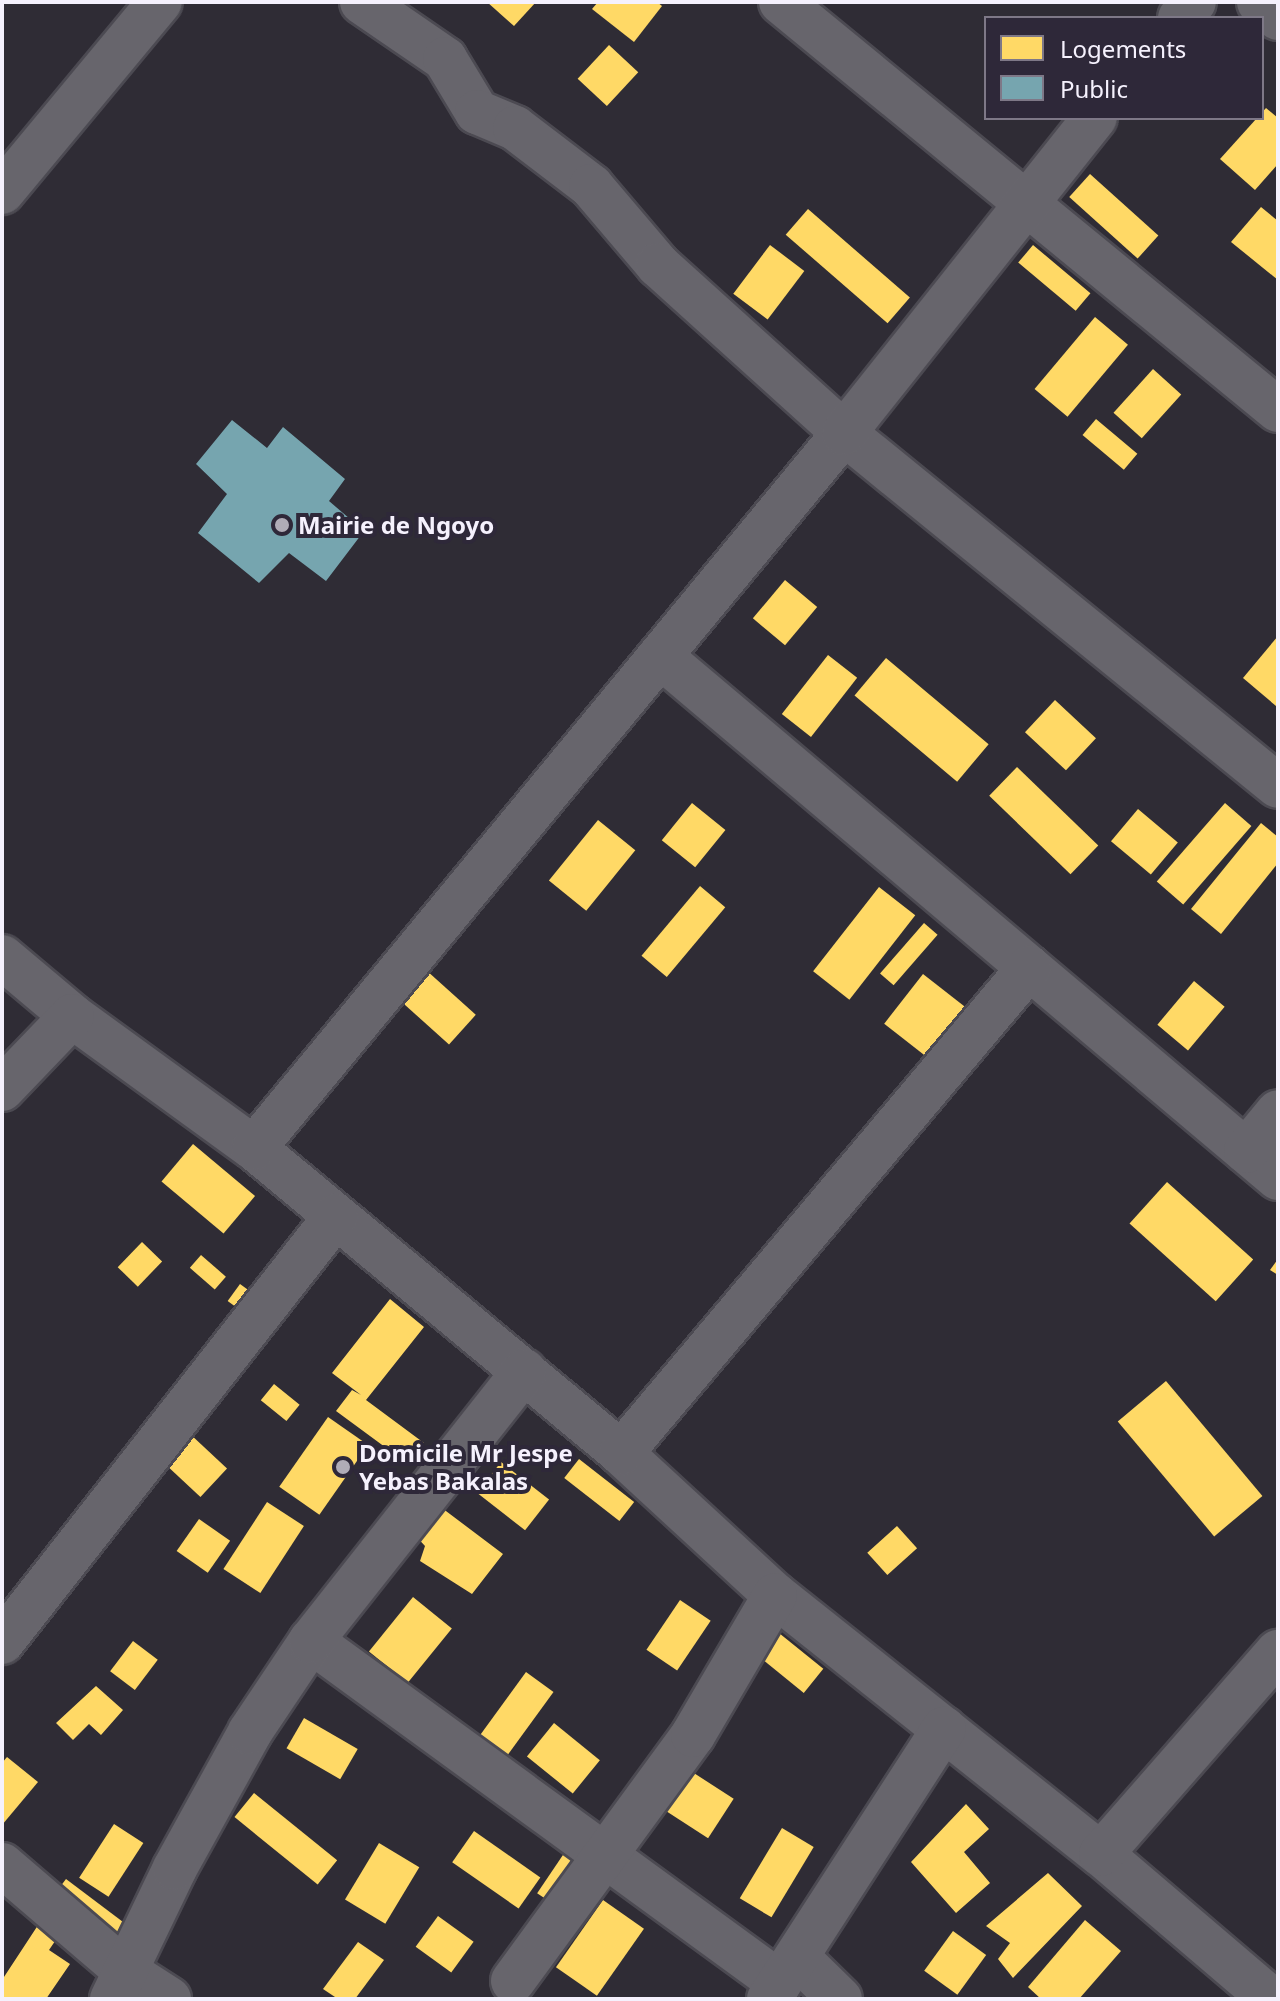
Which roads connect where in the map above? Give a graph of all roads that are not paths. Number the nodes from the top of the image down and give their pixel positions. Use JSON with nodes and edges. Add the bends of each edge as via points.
{"nodes":[{"id":1,"x":160,"y":2,"type":"edge"},
{"id":2,"x":362,"y":2,"type":"edge"},
{"id":3,"x":781,"y":2,"type":"edge"},
{"id":4,"x":1259,"y":2,"type":"edge"},
{"id":5,"x":1278,"y":18,"type":"edge"},
{"id":6,"x":1093,"y":120,"type":"edge"},
{"id":7,"x":8,"y":171,"type":"edge"},
{"id":8,"x":1025,"y":201,"type":"junction"},
{"id":9,"x":1278,"y":410,"type":"edge"},
{"id":10,"x":844,"y":433,"type":"junction"},
{"id":11,"x":660,"y":656,"type":"junction"},
{"id":12,"x":1278,"y":786,"type":"edge"},
{"id":13,"x":2,"y":957,"type":"edge"},
{"id":14,"x":1029,"y":968,"type":"junction"},
{"id":15,"x":72,"y":1016,"type":"junction"},
{"id":16,"x":2,"y":1089,"type":"edge"},
{"id":17,"x":1278,"y":1112,"type":"edge"},
{"id":18,"x":254,"y":1148,"type":"junction"},
{"id":19,"x":1262,"y":1164,"type":"edge"},
{"id":20,"x":336,"y":1216,"type":"junction"},
{"id":21,"x":524,"y":1371,"type":"junction"},
{"id":22,"x":621,"y":1453,"type":"junction"},
{"id":23,"x":775,"y":1595,"type":"junction"},
{"id":24,"x":311,"y":1641,"type":"junction"},
{"id":25,"x":2,"y":1642,"type":"edge"},
{"id":26,"x":1278,"y":1652,"type":"edge"},
{"id":27,"x":944,"y":1729,"type":"junction"},
{"id":28,"x":1101,"y":1854,"type":"junction"},
{"id":29,"x":605,"y":1858,"type":"junction"},
{"id":30,"x":2,"y":1865,"type":"edge"},
{"id":31,"x":782,"y":1980,"type":"edge"},
{"id":32,"x":513,"y":1981,"type":"dead end"},
{"id":33,"x":120,"y":1986,"type":"edge"},
{"id":34,"x":169,"y":1999,"type":"edge"},
{"id":35,"x":840,"y":1999,"type":"edge"},
{"id":36,"x":1271,"y":1999,"type":"edge"}],
"edges":[{"from":1,"to":7,"type":"street"},
{"from":2,"to":10,"type":"street","via":[[445,59],[477,112],[515,128],[591,186],[658,265]]},
{"from":3,"to":8,"type":"street"},
{"from":4,"to":5,"type":"street"},
{"from":6,"to":8,"type":"street"},
{"from":8,"to":9,"type":"street"},
{"from":8,"to":10,"type":"street"},
{"from":10,"to":11,"type":"street"},
{"from":10,"to":12,"type":"street"},
{"from":11,"to":14,"type":"street"},
{"from":11,"to":18,"type":"street"},
{"from":13,"to":15,"type":"street"},
{"from":14,"to":19,"type":"street"},
{"from":14,"to":22,"type":"street"},
{"from":15,"to":16,"type":"street"},
{"from":15,"to":18,"type":"street"},
{"from":17,"to":19,"type":"street"},
{"from":18,"to":20,"type":"street"},
{"from":20,"to":21,"type":"street"},
{"from":20,"to":25,"type":"street"},
{"from":21,"to":22,"type":"street"},
{"from":21,"to":24,"type":"street"},
{"from":22,"to":23,"type":"street"},
{"from":23,"to":27,"type":"street"},
{"from":23,"to":29,"type":"street","via":[[693,1735]]},
{"from":24,"to":29,"type":"street"},
{"from":24,"to":33,"type":"street","via":[[243,1745],[175,1868]]},
{"from":26,"to":28,"type":"street"},
{"from":27,"to":28,"type":"street"},
{"from":27,"to":31,"type":"street"},
{"from":28,"to":36,"type":"street"},
{"from":29,"to":31,"type":"street"},
{"from":29,"to":32,"type":"street"},
{"from":30,"to":33,"type":"street"},
{"from":31,"to":35,"type":"street"},
{"from":33,"to":34,"type":"street"}]}
